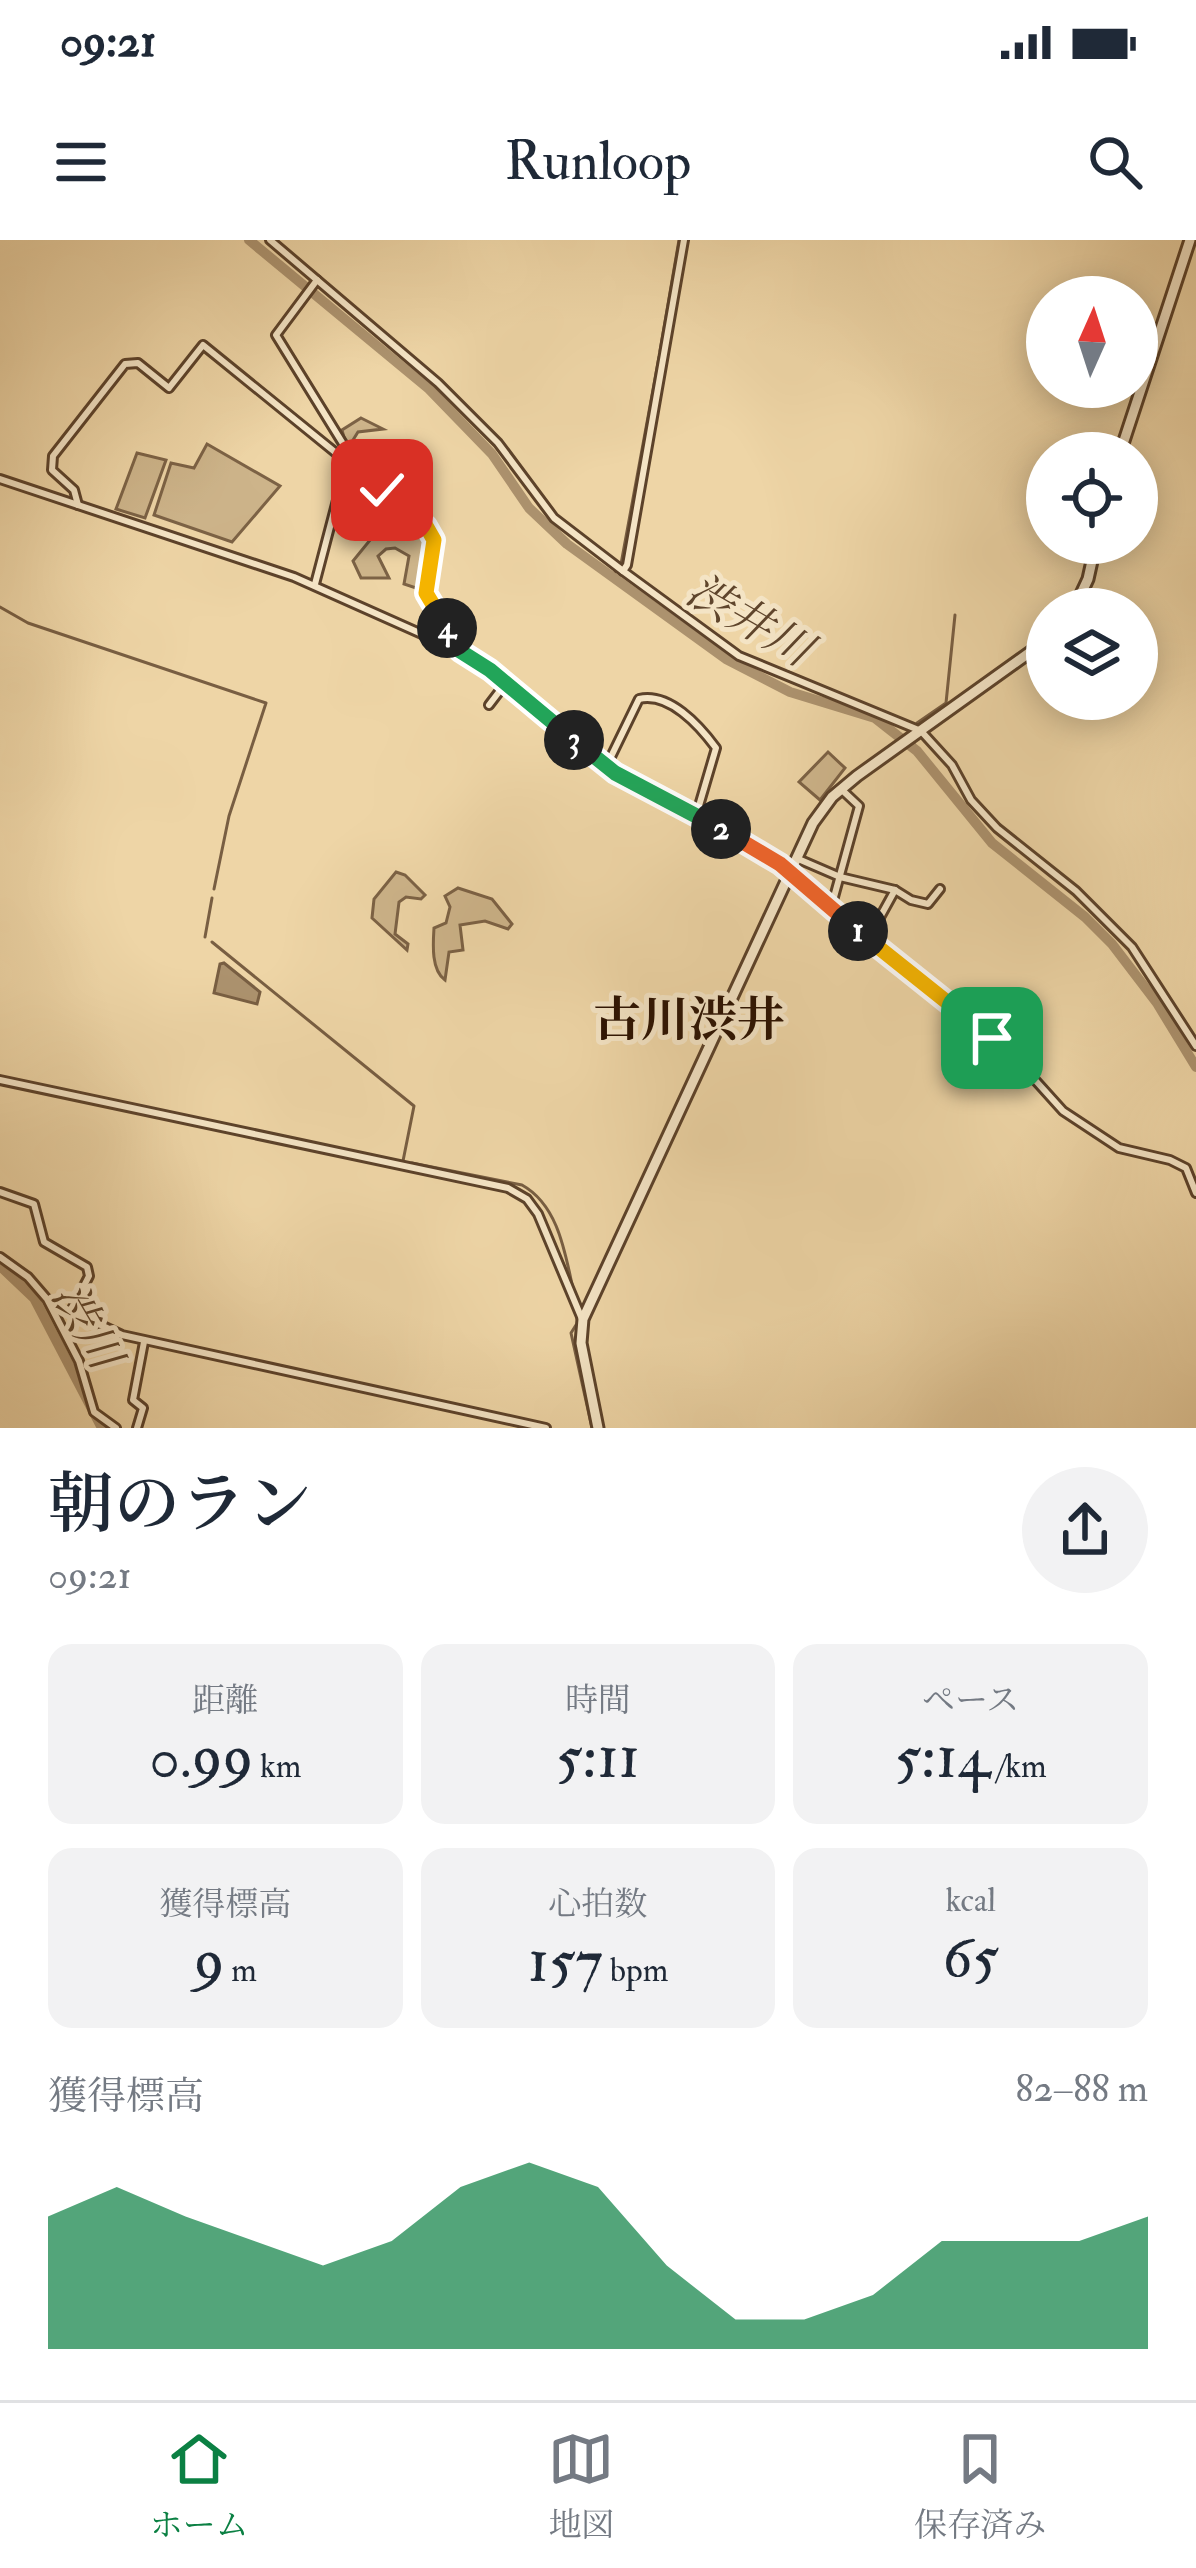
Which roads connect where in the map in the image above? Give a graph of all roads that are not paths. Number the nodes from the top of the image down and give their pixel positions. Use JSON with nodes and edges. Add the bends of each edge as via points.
{"nodes":[{"id":1,"x":270,"y":240,"type":"edge"},
{"id":2,"x":684,"y":240,"type":"edge"},
{"id":3,"x":1190,"y":240,"type":"edge"},
{"id":4,"x":316,"y":282,"type":"junction"},
{"id":5,"x":1127,"y":432,"type":"edge"},
{"id":6,"x":347,"y":462,"type":"junction"},
{"id":7,"x":0,"y":478,"type":"edge"},
{"id":8,"x":78,"y":505,"type":"junction"},
{"id":9,"x":622,"y":571,"type":"junction"},
{"id":10,"x":315,"y":584,"type":"junction"},
{"id":11,"x":460,"y":651,"type":"junction"},
{"id":12,"x":1026,"y":655,"type":"edge"},
{"id":13,"x":505,"y":684,"type":"junction"},
{"id":14,"x":489,"y":705,"type":"dead end"},
{"id":15,"x":919,"y":732,"type":"junction"},
{"id":16,"x":606,"y":766,"type":"junction"},
{"id":17,"x":841,"y":789,"type":"junction"},
{"id":18,"x":696,"y":817,"type":"junction"},
{"id":19,"x":796,"y":858,"type":"junction"},
{"id":20,"x":789,"y":870,"type":"junction"},
{"id":21,"x":839,"y":876,"type":"junction"},
{"id":22,"x":895,"y":890,"type":"junction"},
{"id":23,"x":940,"y":890,"type":"dead end"},
{"id":24,"x":831,"y":908,"type":"junction"},
{"id":25,"x":868,"y":939,"type":"junction"},
{"id":26,"x":1196,"y":1046,"type":"edge"},
{"id":27,"x":0,"y":1080,"type":"edge"},
{"id":28,"x":0,"y":1192,"type":"edge"},
{"id":29,"x":1196,"y":1193,"type":"edge"},
{"id":30,"x":0,"y":1257,"type":"edge"},
{"id":31,"x":583,"y":1319,"type":"junction"},
{"id":32,"x":144,"y":1342,"type":"junction"},
{"id":33,"x":116,"y":1428,"type":"edge"},
{"id":34,"x":137,"y":1428,"type":"edge"},
{"id":35,"x":546,"y":1428,"type":"edge"},
{"id":36,"x":598,"y":1428,"type":"edge"}],
"edges":[{"from":1,"to":4,"type":"street"},
{"from":2,"to":9,"type":"street"},
{"from":3,"to":5,"type":"street"},
{"from":4,"to":6,"type":"street","via":[[277,341],[341,436]]},
{"from":4,"to":9,"type":"street","via":[[487,430],[537,500]]},
{"from":6,"to":8,"type":"street","via":[[202,345],[169,388],[138,363],[125,364],[53,456],[52,470]]},
{"from":6,"to":10,"type":"street"},
{"from":6,"to":11,"type":"street","via":[[431,533],[426,593]]},
{"from":7,"to":8,"type":"street"},
{"from":8,"to":10,"type":"street"},
{"from":9,"to":15,"type":"street","via":[[739,656]]},
{"from":10,"to":11,"type":"street"},
{"from":11,"to":13,"type":"street"},
{"from":12,"to":15,"type":"street"},
{"from":13,"to":14,"type":"street"},
{"from":13,"to":16,"type":"street"},
{"from":15,"to":17,"type":"street"},
{"from":15,"to":26,"type":"street","via":[[997,828],[1132,947]]},
{"from":16,"to":18,"type":"street"},
{"from":16,"to":18,"type":"street","via":[[639,699],[674,706],[716,748]]},
{"from":17,"to":19,"type":"street"},
{"from":17,"to":21,"type":"street","via":[[859,806]]},
{"from":18,"to":20,"type":"street"},
{"from":19,"to":20,"type":"street"},
{"from":19,"to":21,"type":"street"},
{"from":20,"to":24,"type":"street"},
{"from":20,"to":31,"type":"street"},
{"from":21,"to":22,"type":"street"},
{"from":21,"to":24,"type":"street"},
{"from":22,"to":23,"type":"street","via":[[928,904]]},
{"from":22,"to":25,"type":"street"},
{"from":24,"to":25,"type":"street"},
{"from":25,"to":29,"type":"street","via":[[1007,1050],[1063,1111],[1119,1148],[1186,1168]]},
{"from":27,"to":31,"type":"street","via":[[508,1188],[538,1214]]},
{"from":28,"to":32,"type":"street","via":[[34,1204],[44,1242],[87,1267],[70,1311]]},
{"from":30,"to":33,"type":"street","via":[[46,1299],[79,1361],[94,1412]]},
{"from":31,"to":36,"type":"street"},
{"from":32,"to":34,"type":"street","via":[[133,1400],[143,1408]]},
{"from":32,"to":35,"type":"street"}]}
